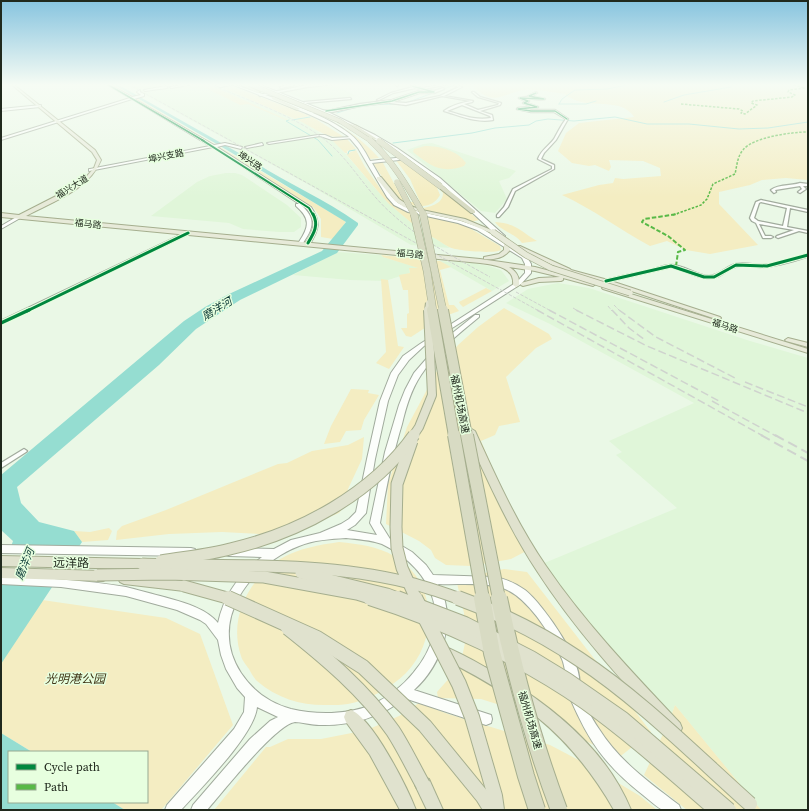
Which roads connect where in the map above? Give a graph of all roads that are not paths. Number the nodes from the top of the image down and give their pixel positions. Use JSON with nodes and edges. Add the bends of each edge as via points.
{"nodes":[{"id":1,"x":56,"y":122,"type":"junction"},
{"id":2,"x":175,"y":122,"type":"edge"},
{"id":3,"x":326,"y":122,"type":"edge"},
{"id":4,"x":333,"y":122,"type":"edge"},
{"id":5,"x":341,"y":122,"type":"edge"},
{"id":6,"x":342,"y":122,"type":"edge"},
{"id":7,"x":348,"y":122,"type":"edge"},
{"id":8,"x":564,"y":122,"type":"edge"},
{"id":9,"x":352,"y":138,"type":"junction"},
{"id":10,"x":1,"y":139,"type":"edge"},
{"id":11,"x":269,"y":143,"type":"dead end"},
{"id":12,"x":262,"y":144,"type":"dead end"},
{"id":13,"x":216,"y":146,"type":"junction"},
{"id":14,"x":247,"y":147,"type":"dead end"},
{"id":15,"x":241,"y":148,"type":"dead end"},
{"id":16,"x":407,"y":158,"type":"junction"},
{"id":17,"x":370,"y":162,"type":"junction"},
{"id":18,"x":242,"y":168,"type":"junction"},
{"id":19,"x":96,"y":169,"type":"junction"},
{"id":20,"x":90,"y":170,"type":"junction"},
{"id":21,"x":379,"y":178,"type":"junction"},
{"id":22,"x":799,"y":184,"type":"junction"},
{"id":23,"x":808,"y":185,"type":"edge"},
{"id":24,"x":774,"y":192,"type":"dead end"},
{"id":25,"x":800,"y":192,"type":"dead end"},
{"id":26,"x":808,"y":206,"type":"edge"},
{"id":27,"x":789,"y":207,"type":"junction"},
{"id":28,"x":799,"y":208,"type":"junction"},
{"id":29,"x":808,"y":210,"type":"edge"},
{"id":30,"x":473,"y":212,"type":"junction"},
{"id":31,"x":1,"y":214,"type":"edge"},
{"id":32,"x":20,"y":216,"type":"junction"},
{"id":33,"x":498,"y":216,"type":"dead end"},
{"id":34,"x":757,"y":222,"type":"junction"},
{"id":35,"x":1,"y":226,"type":"edge"},
{"id":36,"x":785,"y":227,"type":"junction"},
{"id":37,"x":799,"y":230,"type":"junction"},
{"id":38,"x":808,"y":232,"type":"edge"},
{"id":39,"x":188,"y":233,"type":"junction"},
{"id":40,"x":771,"y":237,"type":"dead end"},
{"id":41,"x":778,"y":238,"type":"dead end"},
{"id":42,"x":301,"y":242,"type":"junction"},
{"id":43,"x":308,"y":243,"type":"junction"},
{"id":44,"x":323,"y":245,"type":"junction"},
{"id":45,"x":506,"y":245,"type":"junction"},
{"id":46,"x":343,"y":247,"type":"junction"},
{"id":47,"x":518,"y":247,"type":"junction"},
{"id":48,"x":808,"y":255,"type":"edge"},
{"id":49,"x":486,"y":258,"type":"junction"},
{"id":50,"x":492,"y":262,"type":"junction"},
{"id":51,"x":531,"y":267,"type":"junction"},
{"id":52,"x":572,"y":272,"type":"junction"},
{"id":53,"x":606,"y":281,"type":"junction"},
{"id":54,"x":588,"y":282,"type":"junction"},
{"id":55,"x":519,"y":285,"type":"junction"},
{"id":56,"x":631,"y":290,"type":"junction"},
{"id":57,"x":430,"y":296,"type":"junction"},
{"id":58,"x":712,"y":322,"type":"junction"},
{"id":59,"x":1,"y":323,"type":"edge"},
{"id":60,"x":808,"y":345,"type":"edge"},
{"id":61,"x":808,"y":351,"type":"edge"},
{"id":62,"x":461,"y":407,"type":"junction"},
{"id":63,"x":418,"y":427,"type":"junction"},
{"id":64,"x":24,"y":451,"type":"dead end"},
{"id":65,"x":1,"y":466,"type":"edge"},
{"id":66,"x":324,"y":535,"type":"junction"},
{"id":67,"x":387,"y":543,"type":"junction"},
{"id":68,"x":1,"y":549,"type":"edge"},
{"id":69,"x":274,"y":553,"type":"junction"},
{"id":70,"x":1,"y":561,"type":"edge"},
{"id":71,"x":142,"y":564,"type":"junction"},
{"id":72,"x":264,"y":567,"type":"junction"},
{"id":73,"x":1,"y":573,"type":"edge"},
{"id":74,"x":97,"y":575,"type":"junction"},
{"id":75,"x":431,"y":579,"type":"junction"},
{"id":76,"x":1,"y":580,"type":"edge"},
{"id":77,"x":270,"y":616,"type":"junction"},
{"id":78,"x":223,"y":638,"type":"junction"},
{"id":79,"x":437,"y":648,"type":"junction"},
{"id":80,"x":404,"y":692,"type":"junction"},
{"id":81,"x":251,"y":695,"type":"junction"},
{"id":82,"x":293,"y":716,"type":"junction"},
{"id":83,"x":351,"y":717,"type":"junction"},
{"id":84,"x":486,"y":719,"type":"dead end"},
{"id":85,"x":753,"y":807,"type":"edge"},
{"id":86,"x":172,"y":810,"type":"edge"},
{"id":87,"x":198,"y":810,"type":"edge"},
{"id":88,"x":408,"y":810,"type":"edge"},
{"id":89,"x":435,"y":810,"type":"edge"},
{"id":90,"x":491,"y":810,"type":"edge"},
{"id":91,"x":497,"y":810,"type":"edge"},
{"id":92,"x":537,"y":810,"type":"edge"},
{"id":93,"x":559,"y":810,"type":"edge"},
{"id":94,"x":622,"y":810,"type":"edge"},
{"id":95,"x":674,"y":810,"type":"edge"},
{"id":96,"x":716,"y":810,"type":"edge"},
{"id":97,"x":729,"y":810,"type":"edge"}],
"edges":[{"from":1,"to":10,"type":"street"},
{"from":1,"to":19,"type":"main road","name":"福兴大道","via":[[95,152],[99,160]]},
{"from":1,"to":20,"type":"main road","name":"福兴大道","via":[[92,156]]},
{"from":2,"to":13,"type":"street","name":"埠兴路"},
{"from":3,"to":9,"type":"main road"},
{"from":4,"to":57,"type":"highway","name":"福州机场高速","bridge":true,"via":[[359,138],[389,169],[415,216]]},
{"from":5,"to":62,"type":"highway","name":"福州机场高速","bridge":true,"via":[[367,137],[382,151],[397,170],[425,216]]},
{"from":6,"to":30,"type":"highway","bridge":true,"via":[[375,139],[419,169]]},
{"from":7,"to":16,"type":"main road"},
{"from":8,"to":33,"type":"street","via":[[555,139],[542,151],[539,158],[553,169],[514,190],[506,207]]},
{"from":9,"to":11,"type":"street","via":[[332,139],[321,136]]},
{"from":9,"to":17,"type":"main road"},
{"from":12,"to":14,"type":"street"},
{"from":13,"to":15,"type":"street","name":"埠兴支路","via":[[225,144]]},
{"from":13,"to":18,"type":"street","name":"埠兴路"},
{"from":13,"to":19,"type":"street","name":"埠兴支路"},
{"from":16,"to":17,"type":"main road"},
{"from":16,"to":30,"type":"main road","via":[[439,180]]},
{"from":17,"to":21,"type":"main road"},
{"from":18,"to":42,"type":"street","name":"埠兴路","via":[[303,209],[310,226]]},
{"from":18,"to":43,"type":"street","name":"埠兴路","via":[[305,205],[312,212],[317,225]]},
{"from":19,"to":20,"type":"street","name":"埠兴支路"},
{"from":19,"to":32,"type":"main road","name":"福兴大道","via":[[77,186]]},
{"from":20,"to":32,"type":"main road","name":"福兴大道","via":[[72,185]]},
{"from":21,"to":45,"type":"main road","via":[[389,197],[402,208],[469,225]]},
{"from":21,"to":56,"type":"main road","bridge":true,"via":[[393,196],[406,206],[463,220],[493,232],[526,255],[551,268]]},
{"from":22,"to":23,"type":"street"},
{"from":22,"to":24,"type":"street","via":[[774,189]]},
{"from":22,"to":25,"type":"street","via":[[804,189]]},
{"from":26,"to":28,"type":"street"},
{"from":27,"to":28,"type":"street"},
{"from":27,"to":34,"type":"street","via":[[758,202],[752,218]]},
{"from":27,"to":36,"type":"street"},
{"from":28,"to":29,"type":"street"},
{"from":30,"to":47,"type":"main road"},
{"from":31,"to":32,"type":"main road","name":"福马路"},
{"from":32,"to":35,"type":"street"},
{"from":32,"to":39,"type":"main road","name":"福马路"},
{"from":32,"to":42,"type":"main road","name":"福马路"},
{"from":34,"to":36,"type":"street"},
{"from":34,"to":40,"type":"street","via":[[764,237]]},
{"from":36,"to":37,"type":"street"},
{"from":37,"to":38,"type":"street"},
{"from":37,"to":41,"type":"street"},
{"from":39,"to":44,"type":"main road","name":"福马路"},
{"from":39,"to":59,"type":"street"},
{"from":42,"to":43,"type":"main road","name":"福马路"},
{"from":43,"to":44,"type":"main road","name":"福马路"},
{"from":44,"to":46,"type":"main road","name":"福马路"},
{"from":45,"to":49,"type":"main road","via":[[506,253]]},
{"from":45,"to":51,"type":"main road","via":[[524,257]]},
{"from":46,"to":49,"type":"main road","name":"福马路"},
{"from":46,"to":50,"type":"main road","name":"福马路"},
{"from":47,"to":51,"type":"main road","via":[[530,258]]},
{"from":47,"to":52,"type":"main road"},
{"from":48,"to":53,"type":"street","via":[[767,266],[737,264],[714,277],[672,266]]},
{"from":49,"to":51,"type":"main road","name":"福马路"},
{"from":50,"to":51,"type":"main road","name":"福马路"},
{"from":50,"to":55,"type":"main road","via":[[513,272]]},
{"from":51,"to":52,"type":"main road","name":"福马路"},
{"from":51,"to":54,"type":"main road","name":"福马路"},
{"from":51,"to":55,"type":"main road"},
{"from":52,"to":53,"type":"main road","name":"福马路"},
{"from":53,"to":56,"type":"main road","name":"福马路"},
{"from":54,"to":55,"type":"main road","via":[[548,279]]},
{"from":54,"to":58,"type":"main road","name":"福马路"},
{"from":55,"to":66,"type":"main road","via":[[422,345],[406,358],[394,375],[384,401],[361,513],[349,524]]},
{"from":55,"to":67,"type":"main road","via":[[442,344],[417,375],[409,390],[389,452],[375,523]]},
{"from":56,"to":58,"type":"main road"},
{"from":56,"to":60,"type":"main road","name":"福马路"},
{"from":57,"to":63,"type":"highway","bridge":true,"via":[[428,315],[433,382],[431,399]]},
{"from":57,"to":92,"type":"highway","name":"福州机场高速","bridge":true,"via":[[492,653]]},
{"from":58,"to":61,"type":"main road","name":"福马路"},
{"from":62,"to":85,"type":"highway","bridge":true,"via":[[475,443],[506,507],[541,568],[628,677]]},
{"from":62,"to":93,"type":"highway","name":"福州机场高速","bridge":true,"via":[[510,652],[545,773]]},
{"from":63,"to":71,"type":"highway","bridge":true,"via":[[391,463],[365,486],[328,511],[286,531],[238,548]]},
{"from":63,"to":91,"type":"highway","bridge":true,"via":[[397,484],[397,548],[414,596],[459,684],[472,717]]},
{"from":64,"to":65,"type":"street"},
{"from":66,"to":67,"type":"main road","via":[[353,535]]},
{"from":66,"to":69,"type":"main road"},
{"from":67,"to":75,"type":"main road","via":[[414,560]]},
{"from":68,"to":69,"type":"main road"},
{"from":69,"to":78,"type":"main road","via":[[253,569],[237,589],[226,613]]},
{"from":70,"to":71,"type":"highway","name":"远洋路"},
{"from":71,"to":72,"type":"highway","bridge":true},
{"from":72,"to":85,"type":"highway","bridge":true,"via":[[321,569],[378,576],[460,599],[517,623],[552,642],[602,676]]},
{"from":72,"to":97,"type":"highway","bridge":true,"via":[[321,577],[387,594],[465,624],[567,680],[623,719]]},
{"from":73,"to":74,"type":"highway","name":"远洋路"},
{"from":74,"to":77,"type":"highway","bridge":true,"via":[[184,586],[235,600]]},
{"from":74,"to":96,"type":"highway","bridge":true,"via":[[264,577],[358,594],[399,607],[455,630],[538,673],[584,702],[640,744]]},
{"from":75,"to":79,"type":"main road","via":[[442,611]]},
{"from":75,"to":95,"type":"main road","via":[[489,580],[516,589],[532,604],[567,658],[576,696],[594,737],[610,758],[628,775]]},
{"from":76,"to":78,"type":"main road","via":[[61,582],[118,590],[179,606],[204,617]]},
{"from":77,"to":89,"type":"highway","bridge":true,"via":[[332,665],[374,708],[402,746]]},
{"from":77,"to":90,"type":"highway","bridge":true,"via":[[317,638],[363,668],[425,726]]},
{"from":78,"to":81,"type":"main road","via":[[231,668]]},
{"from":79,"to":80,"type":"main road","via":[[424,672]]},
{"from":79,"to":94,"type":"highway","via":[[479,668],[548,715],[580,746],[612,789]]},
{"from":80,"to":83,"type":"main road","via":[[379,707]]},
{"from":80,"to":84,"type":"main road"},
{"from":81,"to":82,"type":"main road","via":[[270,708]]},
{"from":81,"to":86,"type":"main road","via":[[250,714],[239,734]]},
{"from":82,"to":83,"type":"main road","via":[[322,720]]},
{"from":82,"to":87,"type":"main road","via":[[275,726],[242,758]]},
{"from":83,"to":88,"type":"highway","via":[[374,745]]}]}
